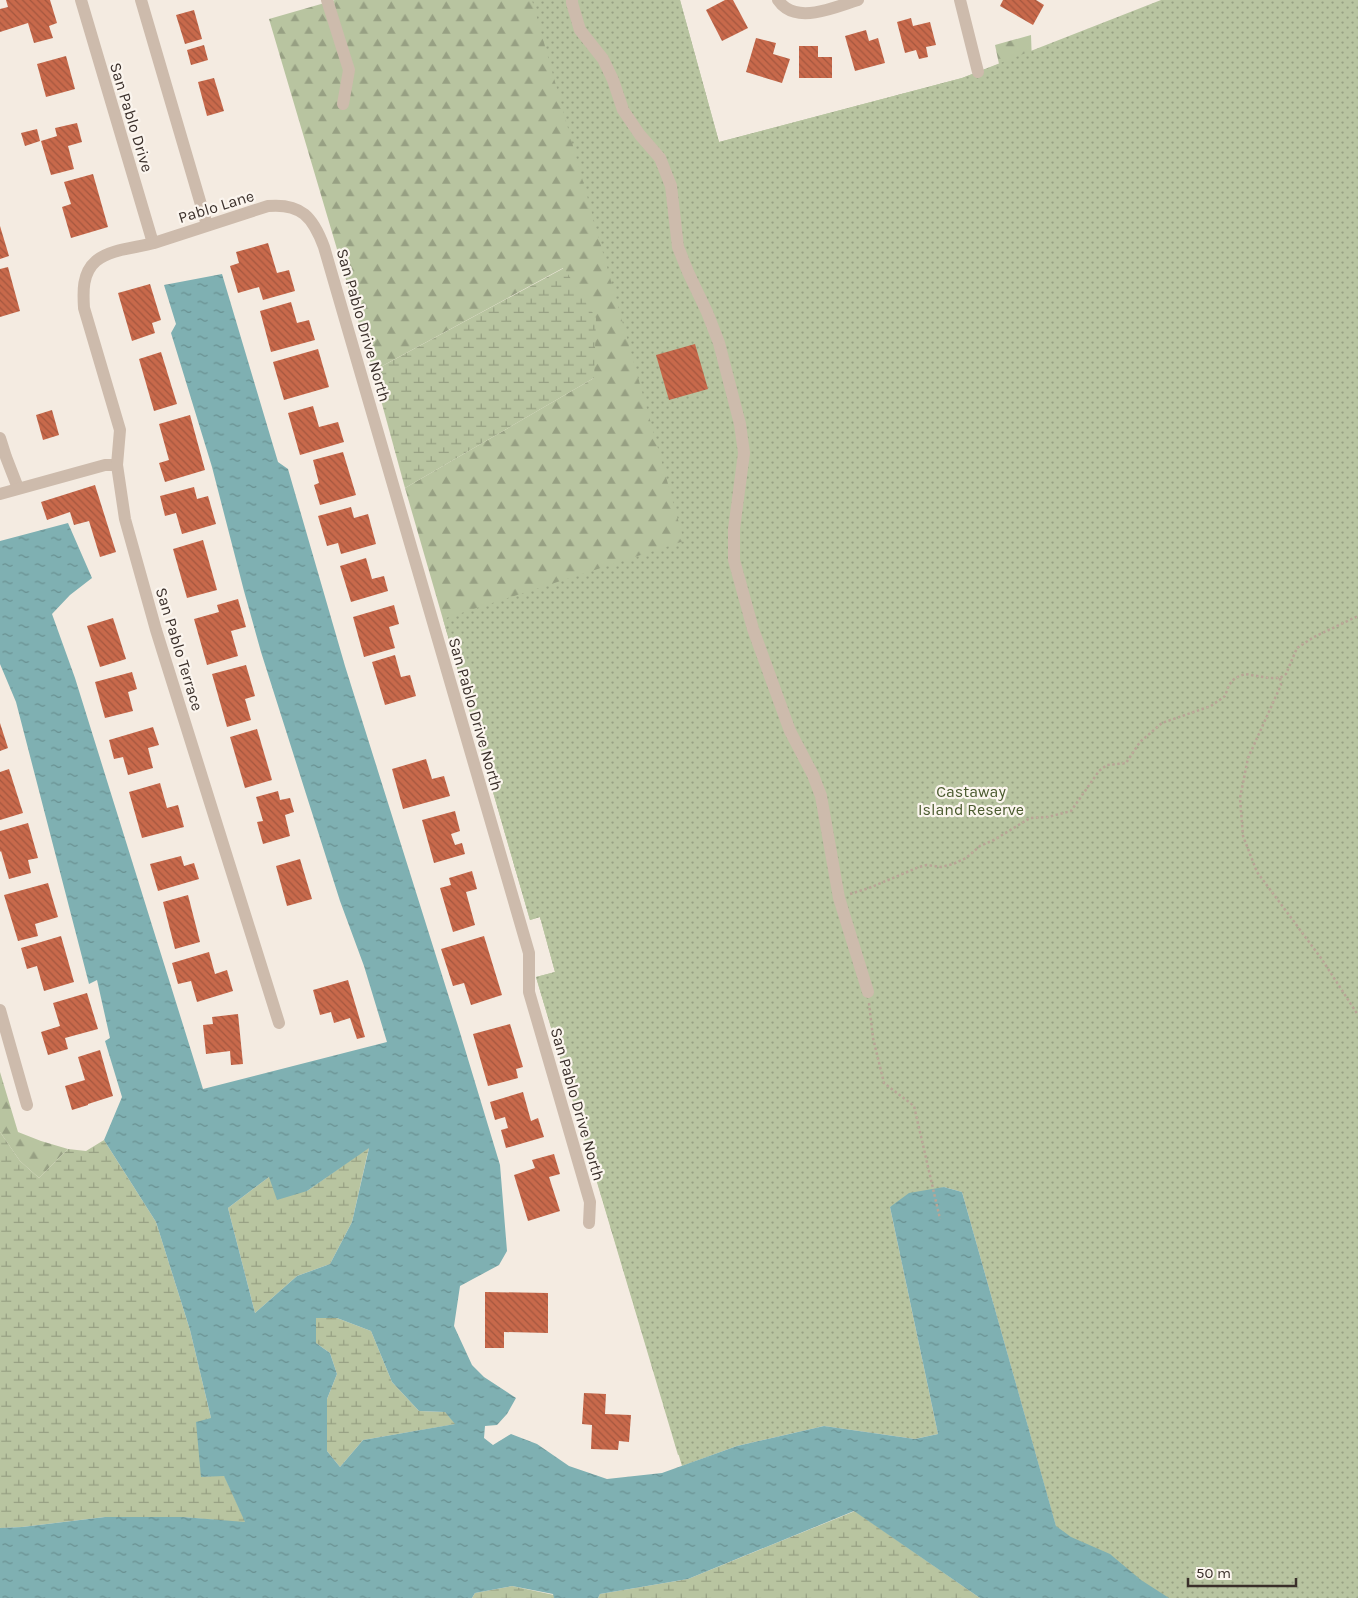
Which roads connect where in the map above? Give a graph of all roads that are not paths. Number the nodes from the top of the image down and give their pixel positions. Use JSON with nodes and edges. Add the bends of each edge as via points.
{"nodes":[{"id":1,"x":81,"y":0,"type":"edge"},
{"id":2,"x":142,"y":0,"type":"edge"},
{"id":3,"x":328,"y":0,"type":"edge"},
{"id":4,"x":572,"y":0,"type":"edge"},
{"id":5,"x":778,"y":0,"type":"edge"},
{"id":6,"x":858,"y":0,"type":"edge"},
{"id":7,"x":960,"y":0,"type":"edge"},
{"id":8,"x":978,"y":72,"type":"dead end"},
{"id":9,"x":343,"y":104,"type":"dead end"},
{"id":10,"x":309,"y":219,"type":"joint"},
{"id":11,"x":207,"y":225,"type":"junction"},
{"id":12,"x":153,"y":243,"type":"junction"},
{"id":13,"x":85,"y":278,"type":"joint"},
{"id":14,"x":0,"y":438,"type":"edge"},
{"id":15,"x":117,"y":465,"type":"junction"},
{"id":16,"x":18,"y":488,"type":"junction"},
{"id":17,"x":0,"y":494,"type":"edge"},
{"id":18,"x":868,"y":992,"type":"road end"},
{"id":19,"x":0,"y":1010,"type":"edge"},
{"id":20,"x":279,"y":1023,"type":"dead end"},
{"id":21,"x":27,"y":1104,"type":"dead end"},
{"id":22,"x":589,"y":1223,"type":"dead end"}],
"edges":[{"from":1,"to":12,"type":"street","name":"San Pablo Drive"},
{"from":2,"to":11,"type":"street"},
{"from":3,"to":9,"type":"street","via":[[348,70]]},
{"from":4,"to":18,"type":"street","via":[[580,30],[602,58],[623,110],[660,158],[671,186],[678,247],[721,352],[740,424],[744,453],[734,529],[734,560],[753,629],[790,731],[821,796],[839,898]]},
{"from":5,"to":6,"type":"street","via":[[786,9],[805,14]]},
{"from":7,"to":8,"type":"street"},
{"from":10,"to":11,"type":"street","name":"Pablo Lane","via":[[296,209],[283,205],[268,206]]},
{"from":10,"to":22,"type":"street","name":"San Pablo Drive North","via":[[324,246],[529,953],[529,992],[590,1202]]},
{"from":11,"to":12,"type":"street","name":"Pablo Lane"},
{"from":12,"to":13,"type":"street","name":"Pablo Lane","via":[[104,256],[95,261]]},
{"from":13,"to":15,"type":"street","name":"San Pablo Terrace","via":[[82,289],[84,308],[120,430]]},
{"from":14,"to":16,"type":"street"},
{"from":15,"to":16,"type":"street","via":[[105,465]]},
{"from":15,"to":20,"type":"street","name":"San Pablo Terrace","via":[[125,520],[156,630]]},
{"from":16,"to":17,"type":"street"},
{"from":19,"to":21,"type":"street"}]}
